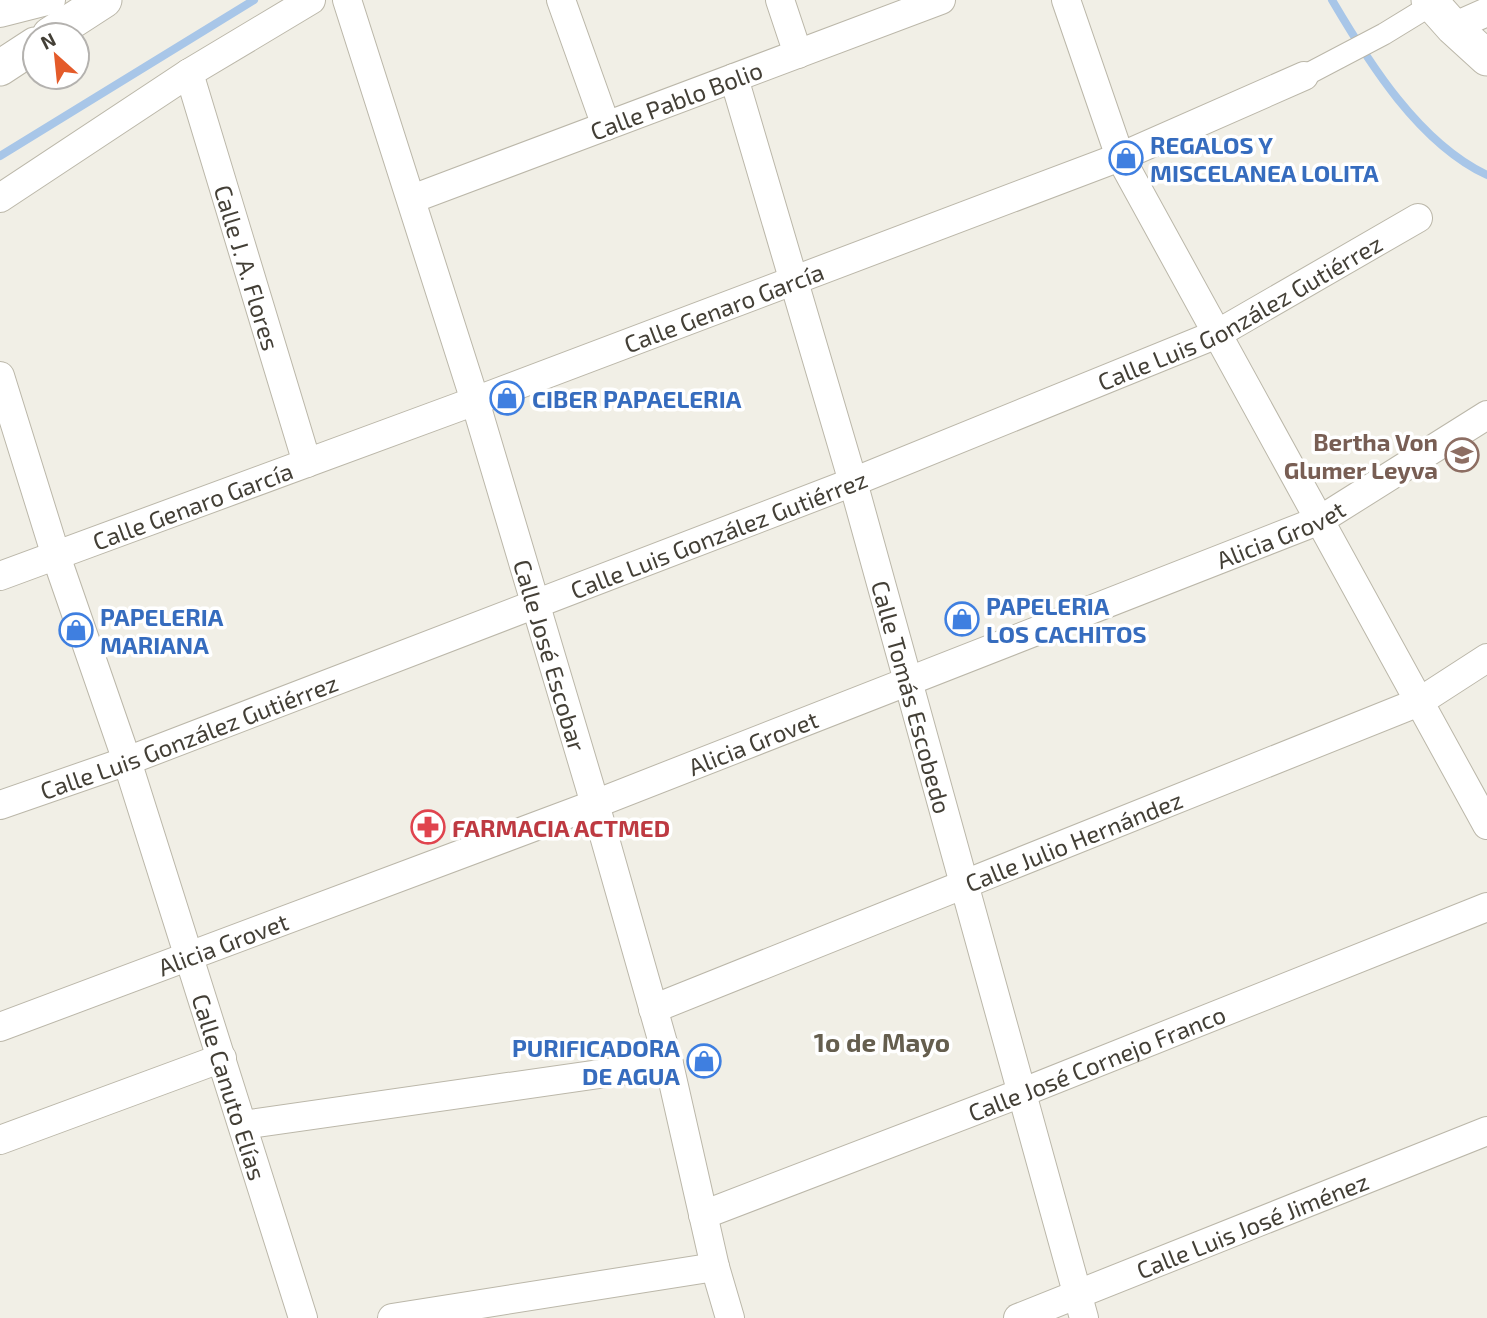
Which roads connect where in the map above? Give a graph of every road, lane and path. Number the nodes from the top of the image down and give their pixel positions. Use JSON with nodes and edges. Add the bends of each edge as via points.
{"nodes":[{"id":1,"x":51,"y":0,"type":"edge"},
{"id":2,"x":104,"y":0,"type":"edge"},
{"id":3,"x":311,"y":0,"type":"edge"},
{"id":4,"x":347,"y":0,"type":"edge"},
{"id":5,"x":561,"y":0,"type":"edge"},
{"id":6,"x":780,"y":0,"type":"edge"},
{"id":7,"x":941,"y":0,"type":"edge"},
{"id":8,"x":1066,"y":0,"type":"edge"},
{"id":9,"x":1439,"y":10,"type":"edge"},
{"id":10,"x":1487,"y":12,"type":"edge"},
{"id":11,"x":0,"y":13,"type":"edge"},
{"id":12,"x":72,"y":21,"type":"edge"},
{"id":13,"x":21,"y":54,"type":"edge"},
{"id":14,"x":798,"y":54,"type":"junction"},
{"id":15,"x":1487,"y":58,"type":"edge"},
{"id":16,"x":0,"y":68,"type":"edge"},
{"id":17,"x":189,"y":73,"type":"junction"},
{"id":18,"x":1304,"y":76,"type":"joint"},
{"id":19,"x":734,"y":78,"type":"junction"},
{"id":20,"x":606,"y":126,"type":"junction"},
{"id":21,"x":1120,"y":157,"type":"junction"},
{"id":22,"x":0,"y":198,"type":"edge"},
{"id":23,"x":412,"y":199,"type":"junction"},
{"id":24,"x":1418,"y":218,"type":"dead end"},
{"id":25,"x":795,"y":280,"type":"junction"},
{"id":26,"x":1217,"y":334,"type":"junction"},
{"id":27,"x":0,"y":376,"type":"edge"},
{"id":28,"x":475,"y":401,"type":"junction"},
{"id":29,"x":1487,"y":415,"type":"edge"},
{"id":30,"x":307,"y":463,"type":"junction"},
{"id":31,"x":853,"y":482,"type":"junction"},
{"id":32,"x":1320,"y":520,"type":"junction"},
{"id":33,"x":56,"y":556,"type":"junction"},
{"id":34,"x":0,"y":576,"type":"edge"},
{"id":35,"x":535,"y":604,"type":"junction"},
{"id":36,"x":1487,"y":658,"type":"edge"},
{"id":37,"x":908,"y":682,"type":"junction"},
{"id":38,"x":1419,"y":702,"type":"junction"},
{"id":39,"x":127,"y":761,"type":"junction"},
{"id":40,"x":595,"y":803,"type":"junction"},
{"id":41,"x":0,"y":805,"type":"edge"},
{"id":42,"x":1487,"y":825,"type":"edge"},
{"id":43,"x":963,"y":885,"type":"junction"},
{"id":44,"x":1487,"y":906,"type":"edge"},
{"id":45,"x":190,"y":957,"type":"junction"},
{"id":46,"x":653,"y":1009,"type":"junction"},
{"id":47,"x":0,"y":1027,"type":"edge"},
{"id":48,"x":222,"y":1058,"type":"junction"},
{"id":49,"x":668,"y":1064,"type":"junction"},
{"id":50,"x":1021,"y":1093,"type":"junction"},
{"id":51,"x":243,"y":1125,"type":"junction"},
{"id":52,"x":1487,"y":1131,"type":"edge"},
{"id":53,"x":0,"y":1140,"type":"edge"},
{"id":54,"x":703,"y":1215,"type":"junction"},
{"id":55,"x":715,"y":1267,"type":"junction"},
{"id":56,"x":1081,"y":1306,"type":"edge"},
{"id":57,"x":303,"y":1318,"type":"edge"},
{"id":58,"x":392,"y":1318,"type":"edge"},
{"id":59,"x":730,"y":1318,"type":"edge"},
{"id":60,"x":1018,"y":1318,"type":"edge"}],
"edges":[{"from":1,"to":11,"type":"street"},
{"from":2,"to":12,"type":"street"},
{"from":3,"to":17,"type":"street"},
{"from":4,"to":23,"type":"street","name":"Calle José Escobar"},
{"from":5,"to":20,"type":"street"},
{"from":6,"to":14,"type":"street"},
{"from":7,"to":14,"type":"street","name":"Calle Pablo Bolio"},
{"from":8,"to":21,"type":"street"},
{"from":9,"to":10,"type":"street"},
{"from":9,"to":15,"type":"street"},
{"from":9,"to":18,"type":"street","name":"Calle Genaro García","via":[[1392,29]]},
{"from":13,"to":16,"type":"street"},
{"from":14,"to":19,"type":"street","name":"Calle Pablo Bolio"},
{"from":17,"to":22,"type":"street"},
{"from":17,"to":30,"type":"street","name":"Calle J. A. Flores"},
{"from":18,"to":21,"type":"street","name":"Calle Genaro García"},
{"from":19,"to":20,"type":"street","name":"Calle Pablo Bolio"},
{"from":19,"to":25,"type":"street","name":"Calle Tomás Escobedo"},
{"from":20,"to":23,"type":"street","name":"Calle Pablo Bolio"},
{"from":21,"to":25,"type":"street","name":"Calle Genaro García"},
{"from":21,"to":26,"type":"street"},
{"from":23,"to":28,"type":"street","name":"Calle José Escobar"},
{"from":24,"to":26,"type":"street","name":"Calle Luis González Gutiérrez"},
{"from":25,"to":28,"type":"street","name":"Calle Genaro García"},
{"from":25,"to":31,"type":"street","name":"Calle Tomás Escobedo"},
{"from":26,"to":31,"type":"street","name":"Calle Luis González Gutiérrez"},
{"from":26,"to":32,"type":"street"},
{"from":27,"to":33,"type":"street","name":"Calle Canuto Elías"},
{"from":28,"to":30,"type":"street","name":"Calle Genaro García"},
{"from":28,"to":35,"type":"street","name":"Calle José Escobar"},
{"from":29,"to":32,"type":"street","name":"Alicia Grovet"},
{"from":30,"to":33,"type":"street","name":"Calle Genaro García"},
{"from":31,"to":35,"type":"street","name":"Calle Luis González Gutiérrez"},
{"from":31,"to":37,"type":"street","name":"Calle Tomás Escobedo"},
{"from":32,"to":37,"type":"street","name":"Alicia Grovet"},
{"from":32,"to":38,"type":"street"},
{"from":33,"to":34,"type":"street","name":"Calle Genaro García"},
{"from":33,"to":39,"type":"street","name":"Calle Canuto Elías"},
{"from":35,"to":39,"type":"street","name":"Calle Luis González Gutiérrez"},
{"from":35,"to":40,"type":"street","name":"Calle José Escobar"},
{"from":36,"to":38,"type":"street","name":"Calle Julio Hernández"},
{"from":37,"to":40,"type":"street","name":"Alicia Grovet"},
{"from":37,"to":43,"type":"street","name":"Calle Tomás Escobedo"},
{"from":38,"to":42,"type":"street"},
{"from":38,"to":43,"type":"street","name":"Calle Julio Hernández"},
{"from":39,"to":41,"type":"street","name":"Calle Luis González Gutiérrez"},
{"from":39,"to":45,"type":"street","name":"Calle Canuto Elías"},
{"from":40,"to":45,"type":"street","name":"Alicia Grovet"},
{"from":40,"to":46,"type":"street","name":"Calle José Escobar"},
{"from":43,"to":46,"type":"street","name":"Calle Julio Hernández"},
{"from":43,"to":50,"type":"street","name":"Calle Tomás Escobedo"},
{"from":44,"to":50,"type":"street","name":"Calle José Cornejo Franco"},
{"from":45,"to":47,"type":"street","name":"Alicia Grovet"},
{"from":45,"to":48,"type":"street","name":"Calle Canuto Elías"},
{"from":46,"to":49,"type":"street","name":"Calle José Escobar"},
{"from":48,"to":51,"type":"street","name":"Calle Canuto Elías"},
{"from":48,"to":53,"type":"street"},
{"from":49,"to":51,"type":"street"},
{"from":49,"to":54,"type":"street","name":"Calle José Escobar"},
{"from":50,"to":54,"type":"street","name":"Calle José Cornejo Franco"},
{"from":50,"to":56,"type":"street","name":"Calle Tomás Escobedo"},
{"from":51,"to":57,"type":"street","name":"Calle Canuto Elías"},
{"from":52,"to":56,"type":"street","name":"Calle Luis José Jiménez"},
{"from":54,"to":55,"type":"street","name":"Calle José Escobar"},
{"from":55,"to":58,"type":"street"},
{"from":55,"to":59,"type":"street","name":"Calle José Escobar"},
{"from":56,"to":60,"type":"street","name":"Calle Luis José Jiménez"}]}
